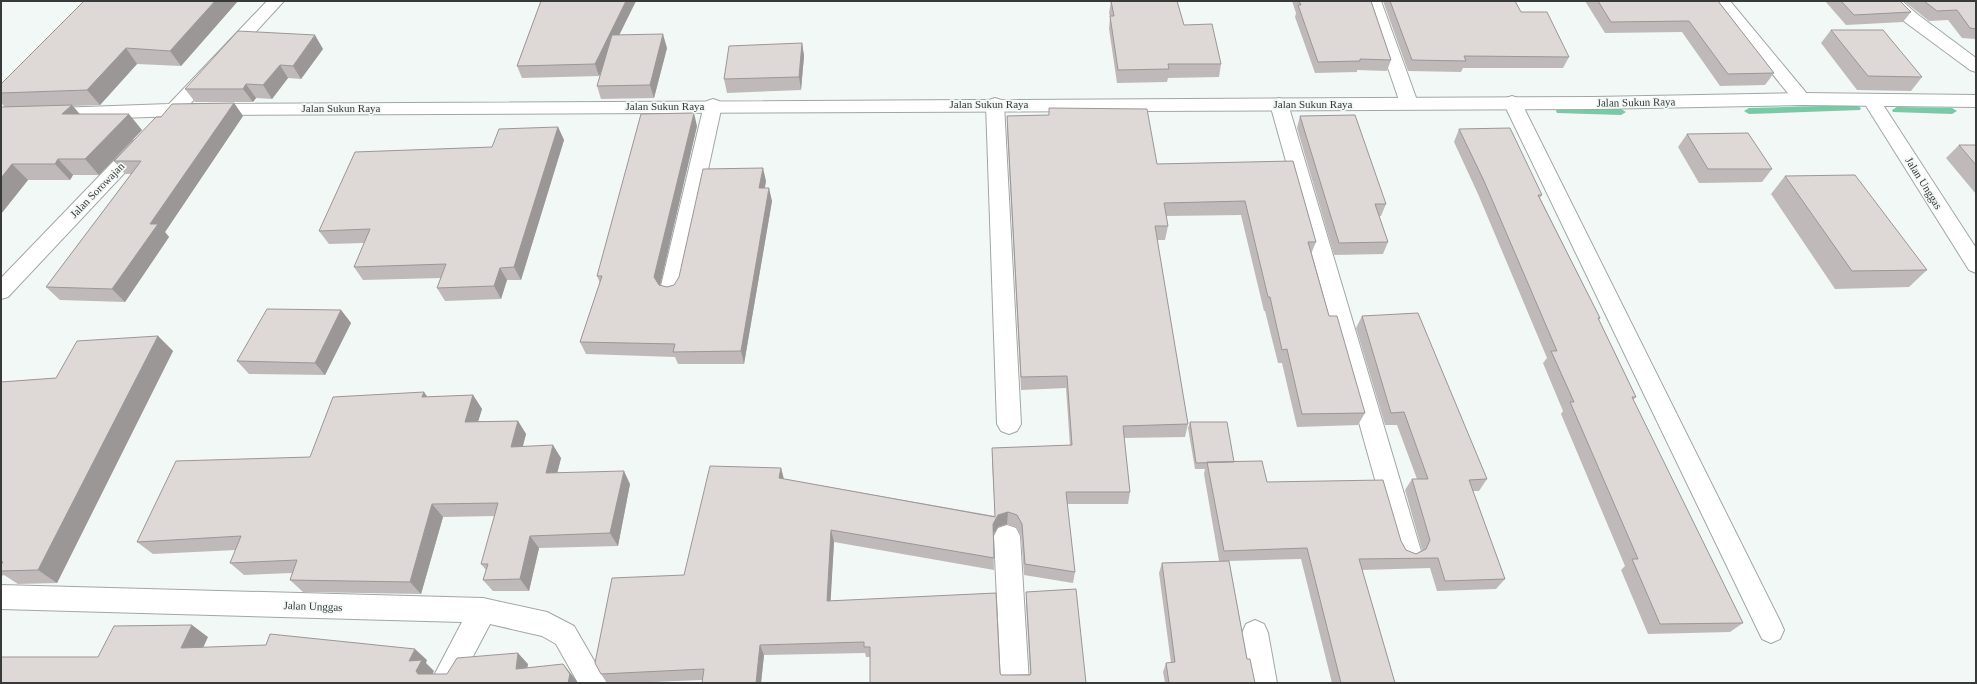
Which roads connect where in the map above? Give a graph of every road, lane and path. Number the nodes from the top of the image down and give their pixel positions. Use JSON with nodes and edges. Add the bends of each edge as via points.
{"nodes":[{"id":1,"x":276,"y":1,"type":"edge"},
{"id":2,"x":1373,"y":1,"type":"edge"},
{"id":3,"x":1721,"y":1,"type":"edge"},
{"id":4,"x":1892,"y":1,"type":"edge"},
{"id":5,"x":1976,"y":66,"type":"edge"},
{"id":6,"x":1802,"y":99,"type":"junction"},
{"id":7,"x":1872,"y":101,"type":"junction"},
{"id":8,"x":1976,"y":101,"type":"edge"},
{"id":9,"x":1512,"y":102,"type":"junction"},
{"id":10,"x":1409,"y":103,"type":"junction"},
{"id":11,"x":995,"y":104,"type":"junction"},
{"id":12,"x":1280,"y":104,"type":"junction"},
{"id":13,"x":713,"y":105,"type":"junction"},
{"id":14,"x":172,"y":111,"type":"junction"},
{"id":15,"x":1,"y":116,"type":"edge"},
{"id":16,"x":1976,"y":265,"type":"edge"},
{"id":17,"x":5,"y":283,"type":"edge"},
{"id":18,"x":671,"y":290,"type":"edge"},
{"id":19,"x":1009,"y":424,"type":"dead end"},
{"id":20,"x":1007,"y":536,"type":"dead end"},
{"id":21,"x":1408,"y":551,"type":"edge"},
{"id":22,"x":1,"y":597,"type":"edge"},
{"id":23,"x":483,"y":610,"type":"junction"},
{"id":24,"x":1771,"y":630,"type":"dead end"},
{"id":25,"x":1255,"y":633,"type":"dead end"},
{"id":26,"x":444,"y":683,"type":"edge"},
{"id":27,"x":593,"y":683,"type":"edge"},
{"id":28,"x":1015,"y":683,"type":"edge"},
{"id":29,"x":1263,"y":683,"type":"edge"}],
"edges":[{"from":1,"to":14,"type":"street","name":"Jalan Sorowajan"},
{"from":2,"to":10,"type":"street"},
{"from":3,"to":6,"type":"street"},
{"from":4,"to":5,"type":"street"},
{"from":6,"to":7,"type":"street","name":"Jalan Sukun Raya"},
{"from":6,"to":9,"type":"street","name":"Jalan Sukun Raya","via":[[1715,102]]},
{"from":7,"to":8,"type":"street","name":"Jalan Sukun Raya"},
{"from":7,"to":16,"type":"street","name":"Jalan Unggas"},
{"from":9,"to":10,"type":"street","name":"Jalan Sukun Raya"},
{"from":9,"to":24,"type":"street"},
{"from":10,"to":12,"type":"street","name":"Jalan Sukun Raya"},
{"from":11,"to":12,"type":"street","name":"Jalan Sukun Raya"},
{"from":11,"to":13,"type":"street","name":"Jalan Sukun Raya"},
{"from":11,"to":19,"type":"street"},
{"from":12,"to":21,"type":"street"},
{"from":13,"to":14,"type":"street","name":"Jalan Sukun Raya"},
{"from":13,"to":18,"type":"street"},
{"from":14,"to":15,"type":"street","name":"Jalan Sukun Raya"},
{"from":14,"to":17,"type":"street","name":"Jalan Sorowajan"},
{"from":20,"to":28,"type":"street"},
{"from":22,"to":23,"type":"street","name":"Jalan Unggas"},
{"from":23,"to":26,"type":"street"},
{"from":23,"to":27,"type":"street","name":"Jalan Unggas","via":[[547,625],[565,635]]},
{"from":25,"to":29,"type":"street"}]}
